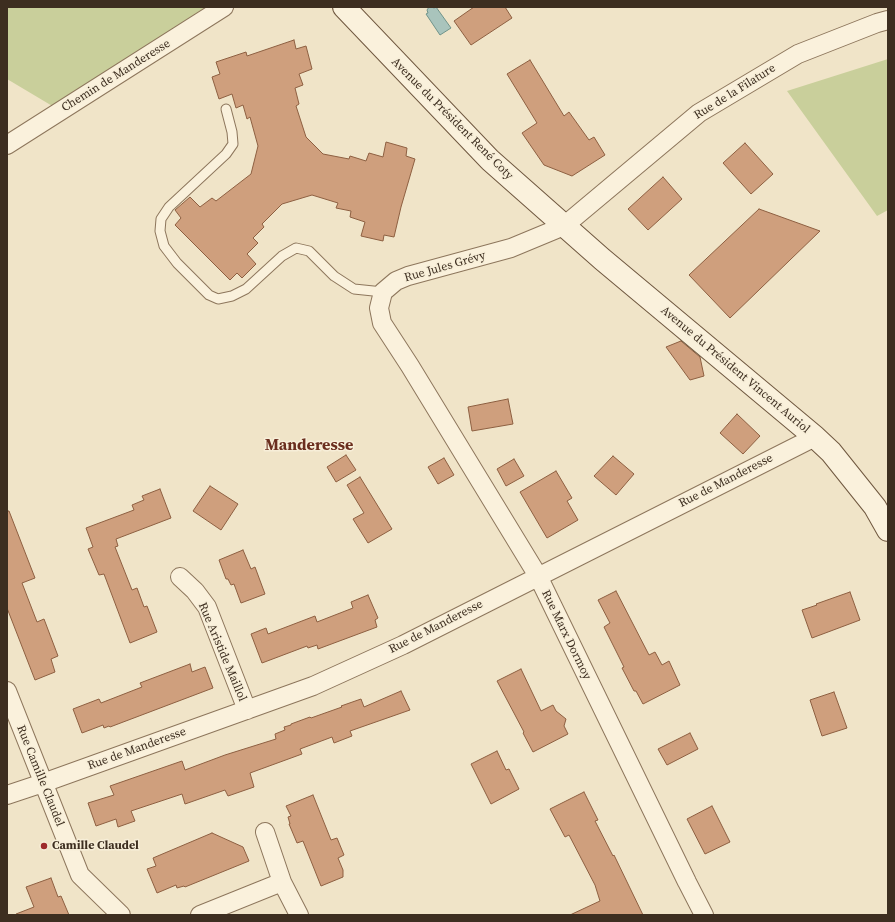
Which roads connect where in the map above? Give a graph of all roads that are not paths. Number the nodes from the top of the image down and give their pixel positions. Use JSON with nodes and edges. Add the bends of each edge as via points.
{"nodes":[{"id":1,"x":224,"y":7,"type":"edge"},
{"id":2,"x":344,"y":7,"type":"edge"},
{"id":3,"x":888,"y":20,"type":"edge"},
{"id":4,"x":226,"y":109,"type":"dead end"},
{"id":5,"x":7,"y":145,"type":"edge"},
{"id":6,"x":564,"y":226,"type":"junction"},
{"id":7,"x":383,"y":292,"type":"junction"},
{"id":8,"x":814,"y":437,"type":"junction"},
{"id":9,"x":888,"y":530,"type":"edge"},
{"id":10,"x":538,"y":576,"type":"junction"},
{"id":11,"x":180,"y":577,"type":"dead end"},
{"id":12,"x":7,"y":691,"type":"edge"},
{"id":13,"x":247,"y":710,"type":"junction"},
{"id":14,"x":43,"y":783,"type":"junction"},
{"id":15,"x":7,"y":795,"type":"edge"},
{"id":16,"x":266,"y":832,"type":"dead end"},
{"id":17,"x":282,"y":882,"type":"junction"},
{"id":18,"x":121,"y":915,"type":"edge"},
{"id":19,"x":200,"y":915,"type":"edge"},
{"id":20,"x":298,"y":915,"type":"edge"},
{"id":21,"x":704,"y":915,"type":"edge"}],
"edges":[{"from":1,"to":5,"type":"street","name":"Chemin de Manderesse"},
{"from":2,"to":6,"type":"street","name":"Avenue du Président René Coty","via":[[490,160]]},
{"from":3,"to":6,"type":"street","name":"Rue de la Filature","via":[[798,54],[699,113]]},
{"from":4,"to":7,"type":"lane","via":[[233,144],[226,154],[169,206],[161,219],[160,231],[164,246],[176,263],[209,295],[218,299],[246,289],[282,256],[296,248],[309,251],[334,276],[354,289]]},
{"from":6,"to":7,"type":"street","name":"Rue Jules Grévy","via":[[511,248],[408,276]]},
{"from":6,"to":8,"type":"street","name":"Avenue du Président Vincent Auriol"},
{"from":7,"to":10,"type":"street","name":"Rue Marx Dormoy","via":[[379,308],[382,323]]},
{"from":8,"to":9,"type":"street","name":"Avenue du Président Vincent Auriol","via":[[831,452],[875,507]]},
{"from":8,"to":10,"type":"street","name":"Rue de Manderesse"},
{"from":10,"to":13,"type":"street","name":"Rue de Manderesse","via":[[403,645],[313,686]]},
{"from":10,"to":21,"type":"street","name":"Rue Marx Dormoy"},
{"from":11,"to":13,"type":"street","name":"Rue Aristide Maillol","via":[[207,607]]},
{"from":12,"to":14,"type":"street","name":"Rue Camille Claudel"},
{"from":13,"to":14,"type":"street","name":"Rue de Manderesse"},
{"from":14,"to":15,"type":"street","name":"Rue de Manderesse"},
{"from":14,"to":18,"type":"street","name":"Rue Camille Claudel","via":[[80,875]]},
{"from":16,"to":17,"type":"street"},
{"from":17,"to":19,"type":"street"},
{"from":17,"to":20,"type":"street"}]}
